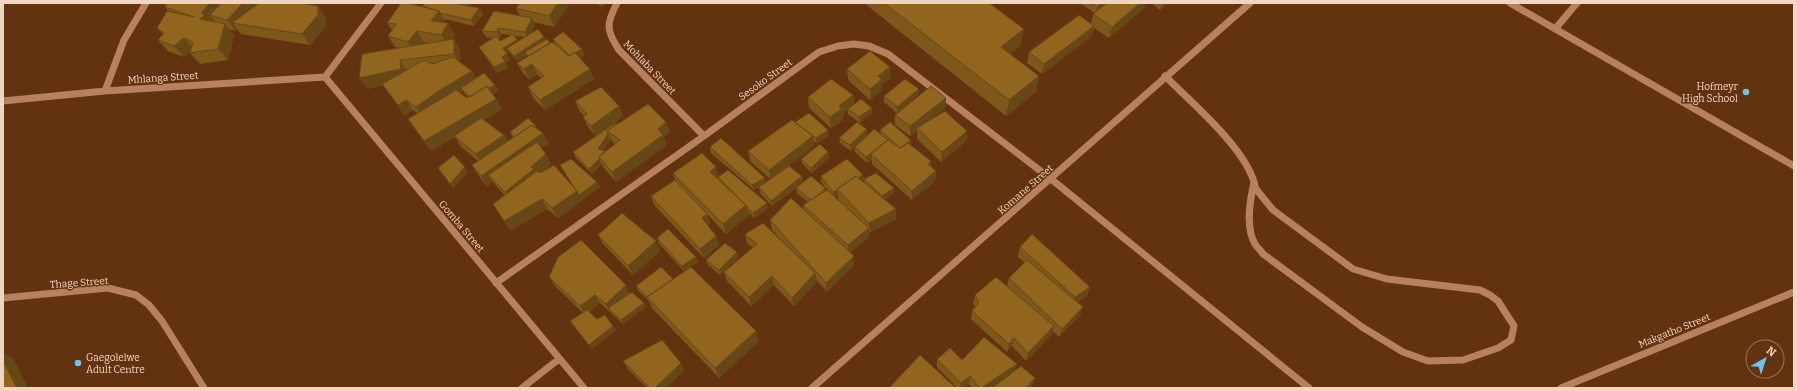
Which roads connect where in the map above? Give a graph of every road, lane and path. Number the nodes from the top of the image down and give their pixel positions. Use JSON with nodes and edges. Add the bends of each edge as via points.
{"nodes":[{"id":1,"x":146,"y":3,"type":"edge"},
{"id":2,"x":381,"y":3,"type":"edge"},
{"id":3,"x":617,"y":3,"type":"edge"},
{"id":4,"x":1250,"y":3,"type":"edge"},
{"id":5,"x":1510,"y":3,"type":"edge"},
{"id":6,"x":1578,"y":3,"type":"edge"},
{"id":7,"x":1555,"y":29,"type":"junction"},
{"id":8,"x":1165,"y":76,"type":"junction"},
{"id":9,"x":325,"y":77,"type":"junction"},
{"id":10,"x":105,"y":91,"type":"junction"},
{"id":11,"x":3,"y":101,"type":"edge"},
{"id":12,"x":704,"y":136,"type":"junction"},
{"id":13,"x":1794,"y":166,"type":"edge"},
{"id":14,"x":1051,"y":179,"type":"junction"},
{"id":15,"x":1254,"y":181,"type":"junction"},
{"id":16,"x":496,"y":283,"type":"junction"},
{"id":17,"x":1794,"y":292,"type":"edge"},
{"id":18,"x":3,"y":298,"type":"edge"},
{"id":19,"x":559,"y":359,"type":"junction"},
{"id":20,"x":204,"y":388,"type":"edge"},
{"id":21,"x":522,"y":388,"type":"edge"},
{"id":22,"x":584,"y":388,"type":"edge"},
{"id":23,"x":812,"y":388,"type":"edge"},
{"id":24,"x":1308,"y":388,"type":"edge"},
{"id":25,"x":1561,"y":388,"type":"edge"}],
"edges":[{"from":1,"to":10,"type":"street","via":[[124,40]]},
{"from":2,"to":9,"type":"street"},
{"from":3,"to":12,"type":"street","name":"Mohlaba Street","via":[[607,22],[610,37],[619,50]]},
{"from":4,"to":8,"type":"street","name":"Komane Street"},
{"from":5,"to":7,"type":"street"},
{"from":6,"to":7,"type":"street"},
{"from":7,"to":13,"type":"street"},
{"from":8,"to":14,"type":"street","name":"Komane Street"},
{"from":8,"to":15,"type":"street","via":[[1236,149]]},
{"from":9,"to":10,"type":"street","name":"Mhlanga Street"},
{"from":9,"to":16,"type":"street","name":"Gomba Street"},
{"from":10,"to":11,"type":"street","name":"Mhlanga Street"},
{"from":12,"to":14,"type":"street","name":"Sesoko Street","via":[[819,52],[838,46],[869,45],[888,54]]},
{"from":12,"to":16,"type":"street","name":"Sesoko Street"},
{"from":14,"to":23,"type":"street","name":"Komane Street"},
{"from":14,"to":24,"type":"street","name":"Sesoko Street"},
{"from":15,"to":15,"type":"street","via":[[1256,189],[1273,210],[1353,269],[1383,278],[1471,288],[1491,295],[1505,310],[1514,326],[1511,340],[1498,348],[1463,360],[1428,361],[1403,352],[1382,340],[1263,254],[1255,243],[1251,228],[1250,196]]},
{"from":16,"to":19,"type":"street","name":"Gomba Street"},
{"from":17,"to":25,"type":"street","name":"Makgatho Street"},
{"from":18,"to":20,"type":"street","name":"Thage Street","via":[[108,288],[136,295],[149,305],[162,321]]},
{"from":19,"to":21,"type":"street"},
{"from":19,"to":22,"type":"street","name":"Gomba Street"}]}
